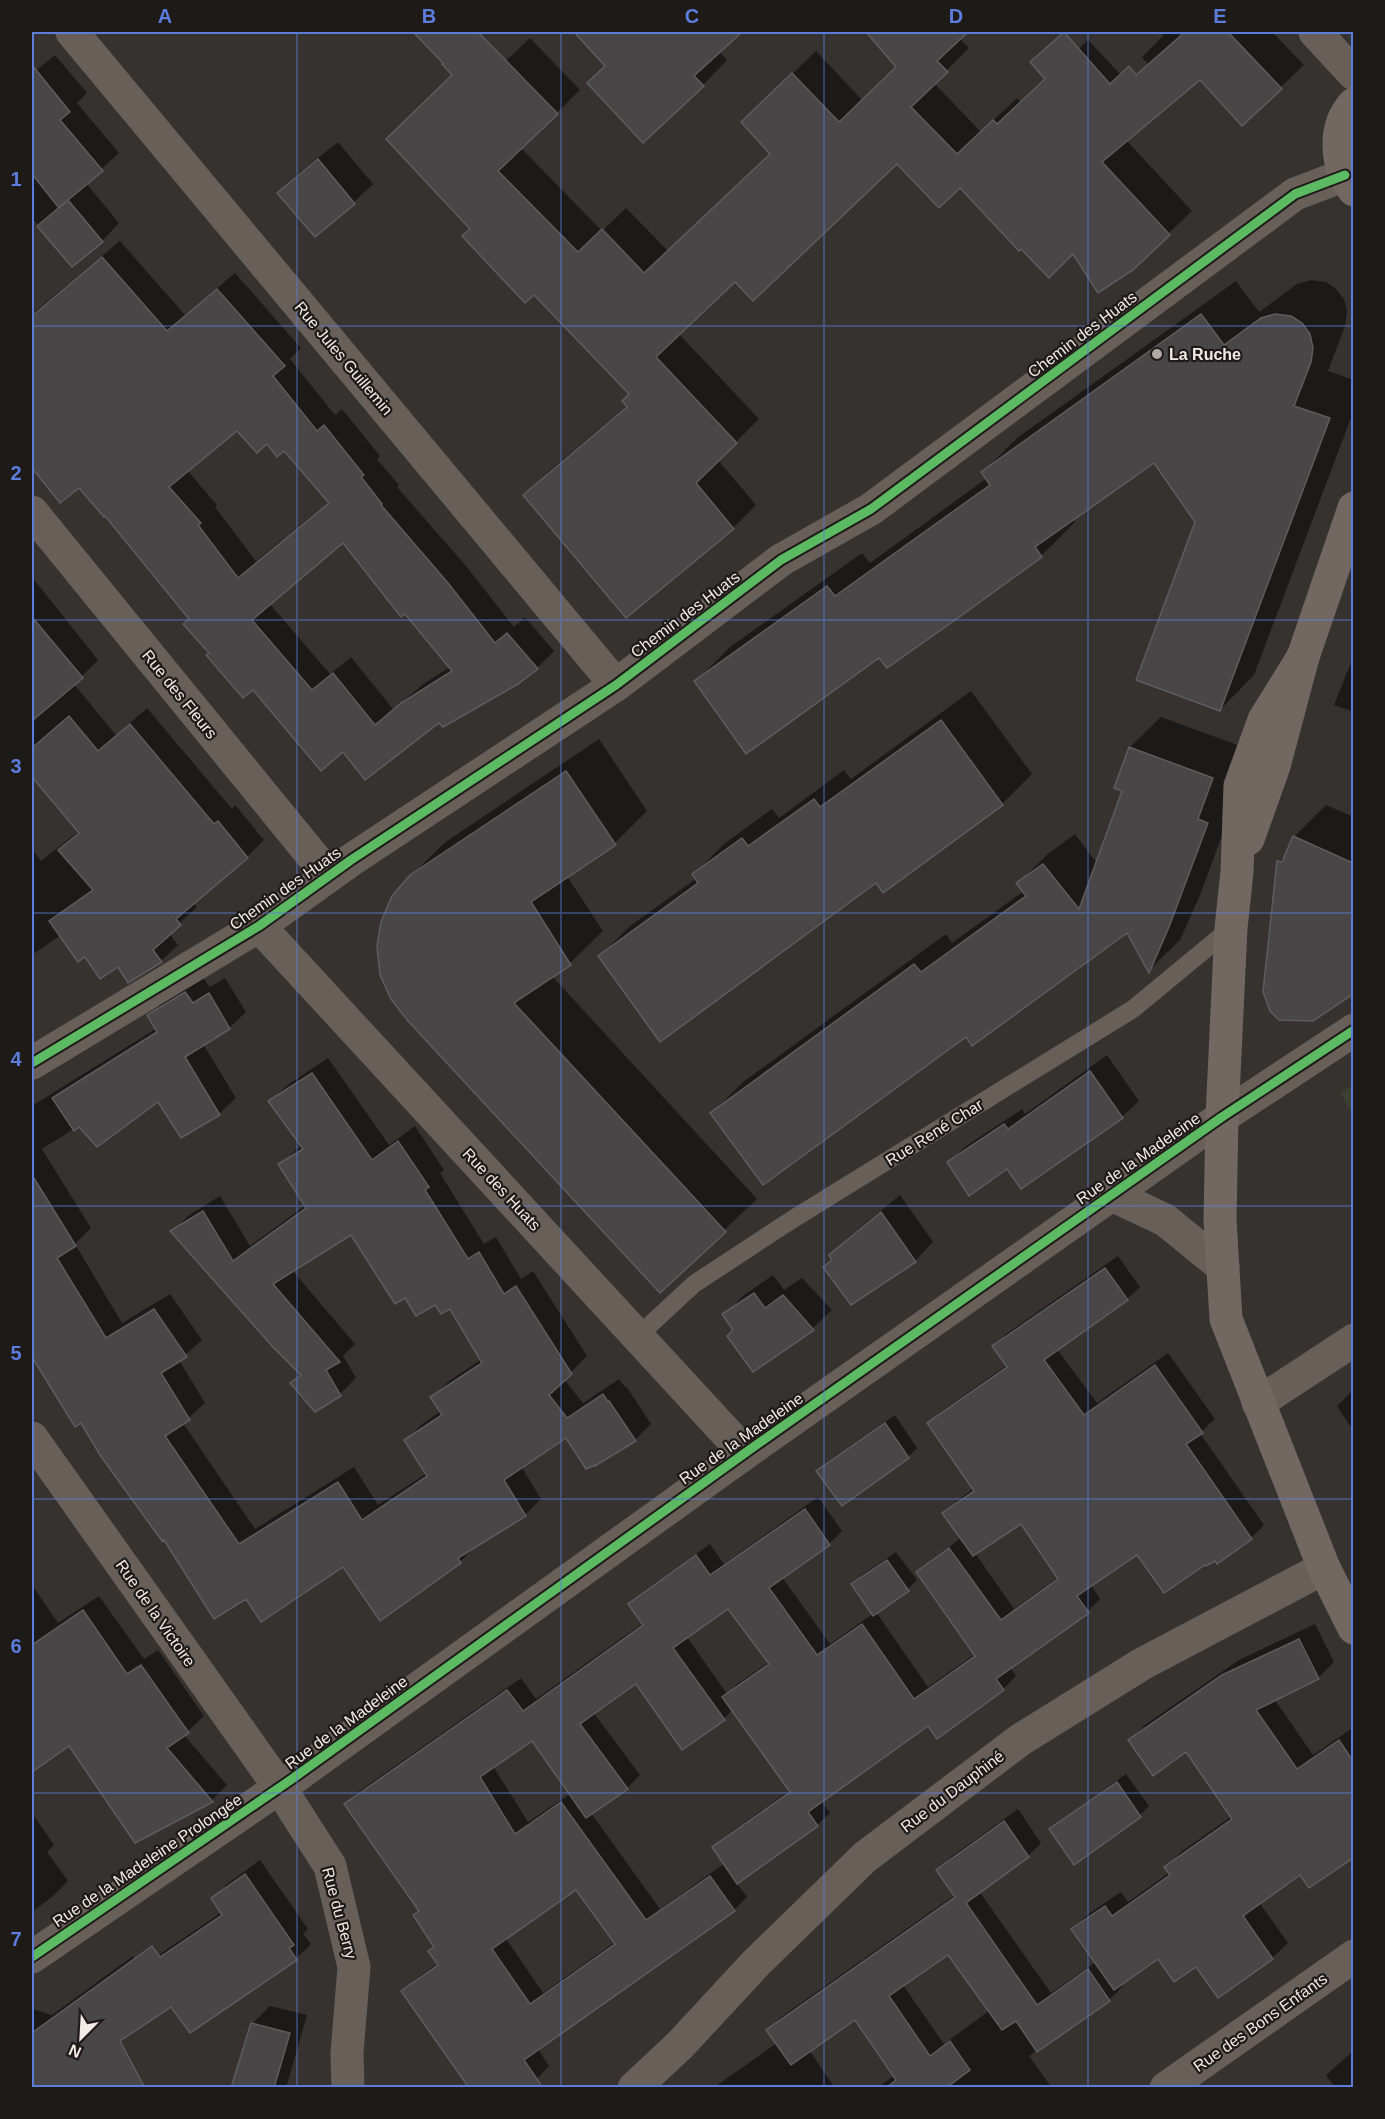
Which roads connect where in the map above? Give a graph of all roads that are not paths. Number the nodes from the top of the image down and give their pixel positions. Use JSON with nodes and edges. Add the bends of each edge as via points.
{"nodes":[{"id":1,"x":72,"y":32,"type":"edge"},
{"id":2,"x":1315,"y":32,"type":"edge"},
{"id":3,"x":1353,"y":74,"type":"edge"},
{"id":4,"x":1353,"y":104,"type":"edge"},
{"id":5,"x":1349,"y":183,"type":"edge"},
{"id":6,"x":1353,"y":508,"type":"edge"},
{"id":7,"x":32,"y":512,"type":"edge"},
{"id":8,"x":616,"y":685,"type":"junction"},
{"id":9,"x":328,"y":875,"type":"junction"},
{"id":10,"x":259,"y":926,"type":"junction"},
{"id":11,"x":1231,"y":928,"type":"junction"},
{"id":12,"x":1353,"y":1030,"type":"edge"},
{"id":13,"x":32,"y":1063,"type":"edge"},
{"id":14,"x":1222,"y":1118,"type":"junction"},
{"id":15,"x":1112,"y":1195,"type":"junction"},
{"id":16,"x":1223,"y":1267,"type":"junction"},
{"id":17,"x":638,"y":1336,"type":"junction"},
{"id":18,"x":1353,"y":1340,"type":"edge"},
{"id":19,"x":1258,"y":1402,"type":"junction"},
{"id":20,"x":32,"y":1438,"type":"edge"},
{"id":21,"x":745,"y":1453,"type":"junction"},
{"id":22,"x":1324,"y":1568,"type":"junction"},
{"id":23,"x":1353,"y":1628,"type":"edge"},
{"id":24,"x":280,"y":1788,"type":"junction"},
{"id":25,"x":1353,"y":1956,"type":"edge"},
{"id":26,"x":32,"y":1957,"type":"edge"},
{"id":27,"x":348,"y":2088,"type":"edge"},
{"id":28,"x":634,"y":2088,"type":"edge"},
{"id":29,"x":1166,"y":2088,"type":"edge"}],
"edges":[{"from":1,"to":8,"type":"street","name":"Rue Jules Guillemin"},
{"from":2,"to":3,"type":"street"},
{"from":4,"to":5,"type":"street","via":[[1339,131],[1339,148]]},
{"from":5,"to":8,"type":"street","name":"Chemin des Huats","via":[[1295,194],[872,509],[781,560]]},
{"from":6,"to":11,"type":"street","via":[[1303,657],[1264,720],[1240,786]]},
{"from":7,"to":9,"type":"street","name":"Rue des Fleurs"},
{"from":8,"to":9,"type":"street","name":"Chemin des Huats"},
{"from":9,"to":10,"type":"street","name":"Chemin des Huats"},
{"from":10,"to":13,"type":"street","name":"Chemin des Huats"},
{"from":10,"to":17,"type":"street","name":"Rue des Huats"},
{"from":11,"to":14,"type":"street"},
{"from":11,"to":17,"type":"lane","name":"Rue René Char","via":[[1133,1009],[694,1284]]},
{"from":12,"to":14,"type":"street","name":"Rue de la Madeleine"},
{"from":14,"to":15,"type":"street","name":"Rue de la Madeleine"},
{"from":14,"to":16,"type":"street"},
{"from":15,"to":16,"type":"street","via":[[1165,1220]]},
{"from":15,"to":21,"type":"street","name":"Rue de la Madeleine"},
{"from":16,"to":19,"type":"street","via":[[1226,1319]]},
{"from":17,"to":21,"type":"street","name":"Rue des Huats"},
{"from":18,"to":19,"type":"street"},
{"from":19,"to":22,"type":"street"},
{"from":20,"to":24,"type":"street","name":"Rue de la Victoire"},
{"from":21,"to":24,"type":"street","name":"Rue de la Madeleine"},
{"from":22,"to":23,"type":"street"},
{"from":22,"to":28,"type":"street","name":"Rue du Dauphiné","via":[[1142,1664],[1020,1740],[865,1857]]},
{"from":24,"to":26,"type":"street","name":"Rue de la Madeleine Prolongée"},
{"from":24,"to":27,"type":"street","name":"Rue du Berry","via":[[330,1866],[354,1967],[346,2053]]},
{"from":25,"to":29,"type":"street","name":"Rue des Bons Enfants"}]}
